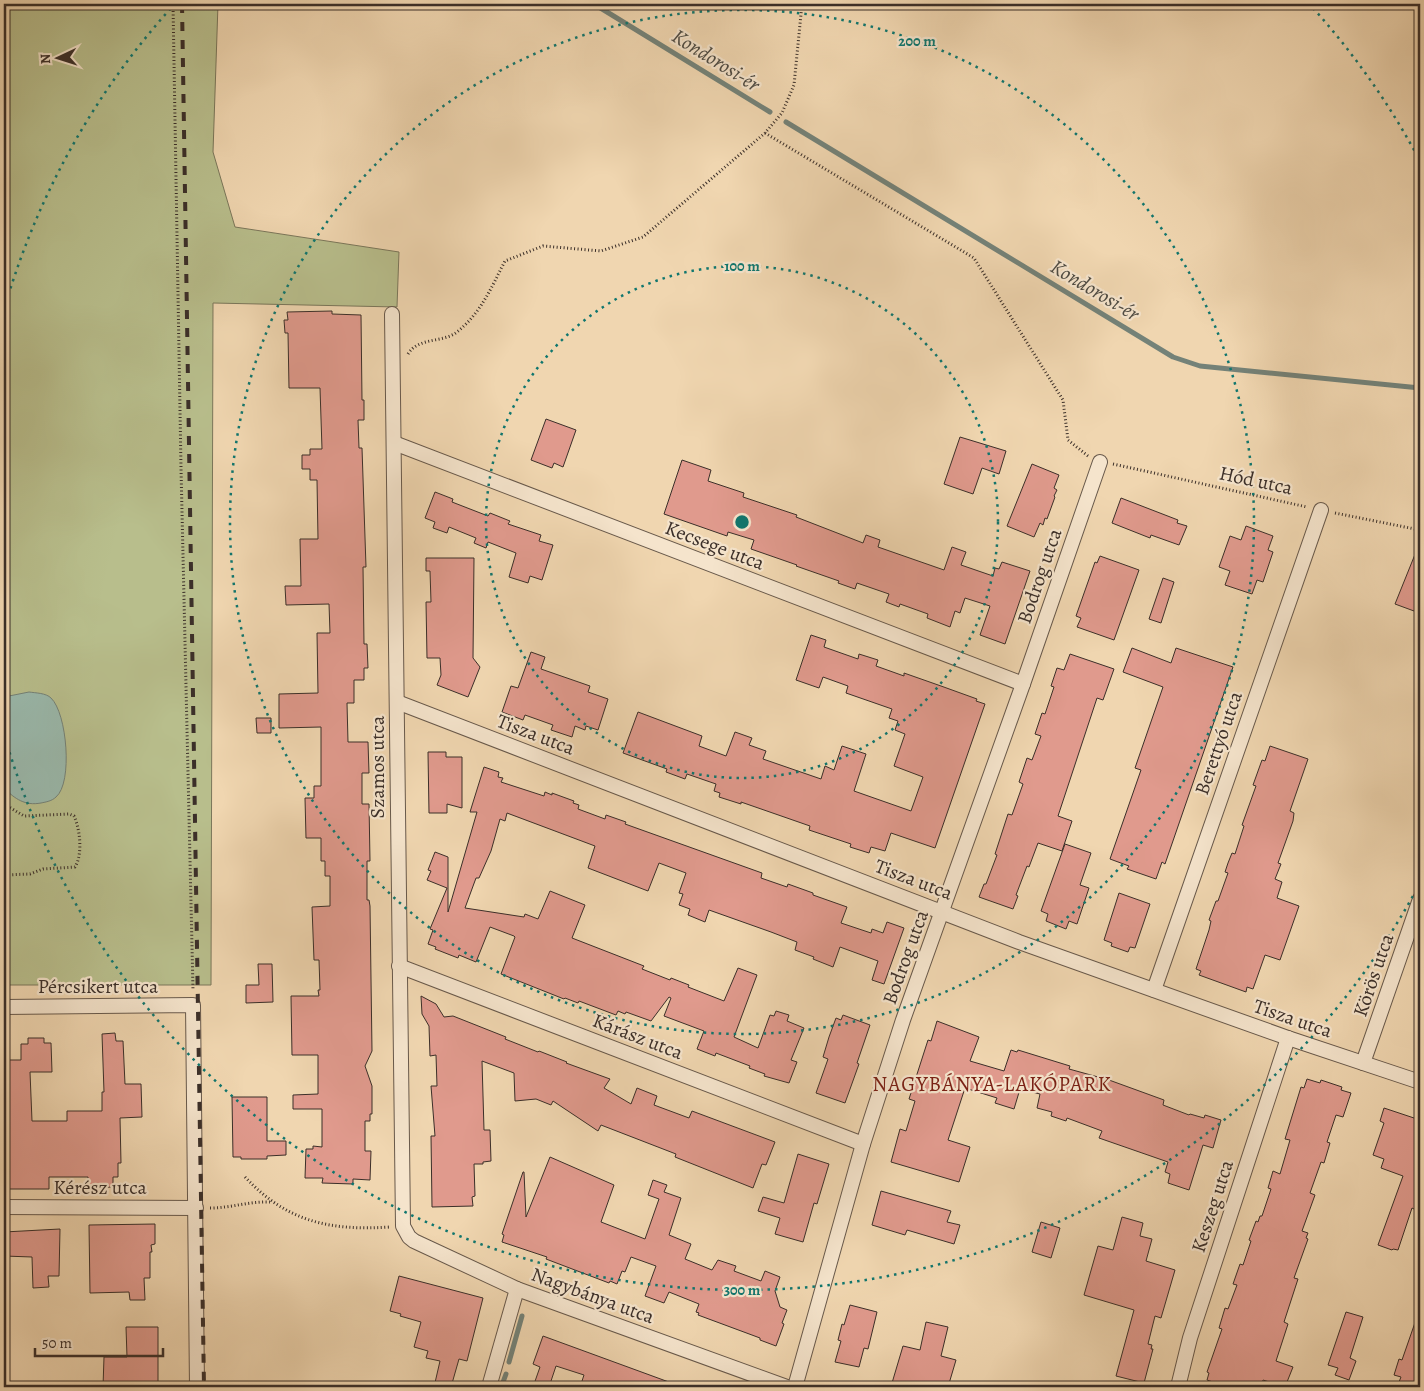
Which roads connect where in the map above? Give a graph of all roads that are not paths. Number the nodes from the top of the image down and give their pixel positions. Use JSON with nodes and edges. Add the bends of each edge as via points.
{"nodes":[{"id":1,"x":392,"y":314,"type":"dead end"},
{"id":2,"x":394,"y":443,"type":"junction"},
{"id":3,"x":1100,"y":462,"type":"road end"},
{"id":4,"x":1321,"y":510,"type":"road end"},
{"id":5,"x":1023,"y":684,"type":"junction"},
{"id":6,"x":397,"y":702,"type":"junction"},
{"id":7,"x":1420,"y":900,"type":"edge"},
{"id":8,"x":942,"y":912,"type":"junction"},
{"id":9,"x":399,"y":966,"type":"junction"},
{"id":10,"x":1154,"y":990,"type":"junction"},
{"id":11,"x":4,"y":1007,"type":"edge"},
{"id":12,"x":1288,"y":1038,"type":"junction"},
{"id":13,"x":1363,"y":1063,"type":"junction"},
{"id":14,"x":1420,"y":1082,"type":"edge"},
{"id":15,"x":863,"y":1144,"type":"junction"},
{"id":16,"x":4,"y":1207,"type":"edge"},
{"id":17,"x":196,"y":1208,"type":"junction"},
{"id":18,"x":402,"y":1223,"type":"joint"},
{"id":19,"x":516,"y":1289,"type":"junction"},
{"id":20,"x":197,"y":1387,"type":"edge"},
{"id":21,"x":489,"y":1387,"type":"edge"},
{"id":22,"x":787,"y":1387,"type":"edge"},
{"id":23,"x":795,"y":1387,"type":"edge"},
{"id":24,"x":1178,"y":1387,"type":"edge"}],
"edges":[{"from":1,"to":2,"type":"street","name":"Szamos utca"},
{"from":2,"to":5,"type":"street","name":"Kecsege utca"},
{"from":2,"to":6,"type":"street","name":"Szamos utca"},
{"from":3,"to":5,"type":"street","name":"Bodrog utca"},
{"from":4,"to":10,"type":"street","name":"Berettyó utca"},
{"from":5,"to":8,"type":"street","name":"Bodrog utca"},
{"from":6,"to":8,"type":"street","name":"Tisza utca"},
{"from":6,"to":9,"type":"street","name":"Szamos utca"},
{"from":7,"to":13,"type":"street","name":"Körös utca"},
{"from":8,"to":10,"type":"street","name":"Tisza utca"},
{"from":8,"to":15,"type":"street","name":"Bodrog utca"},
{"from":9,"to":15,"type":"street","name":"Kárász utca"},
{"from":9,"to":18,"type":"street","name":"Szamos utca"},
{"from":10,"to":12,"type":"street","name":"Tisza utca"},
{"from":11,"to":17,"type":"street","name":"Pércsikert utca","via":[[194,1005]]},
{"from":12,"to":13,"type":"street","name":"Tisza utca"},
{"from":12,"to":24,"type":"street","name":"Keszeg utca","via":[[1190,1338]]},
{"from":13,"to":14,"type":"street","name":"Tisza utca"},
{"from":15,"to":23,"type":"street","name":"Bodrog utca"},
{"from":16,"to":17,"type":"street","name":"Kérész utca"},
{"from":17,"to":20,"type":"street"},
{"from":18,"to":19,"type":"street","name":"Nagybánya utca","via":[[414,1241]]},
{"from":19,"to":21,"type":"street"},
{"from":19,"to":22,"type":"street","name":"Nagybánya utca"}]}
